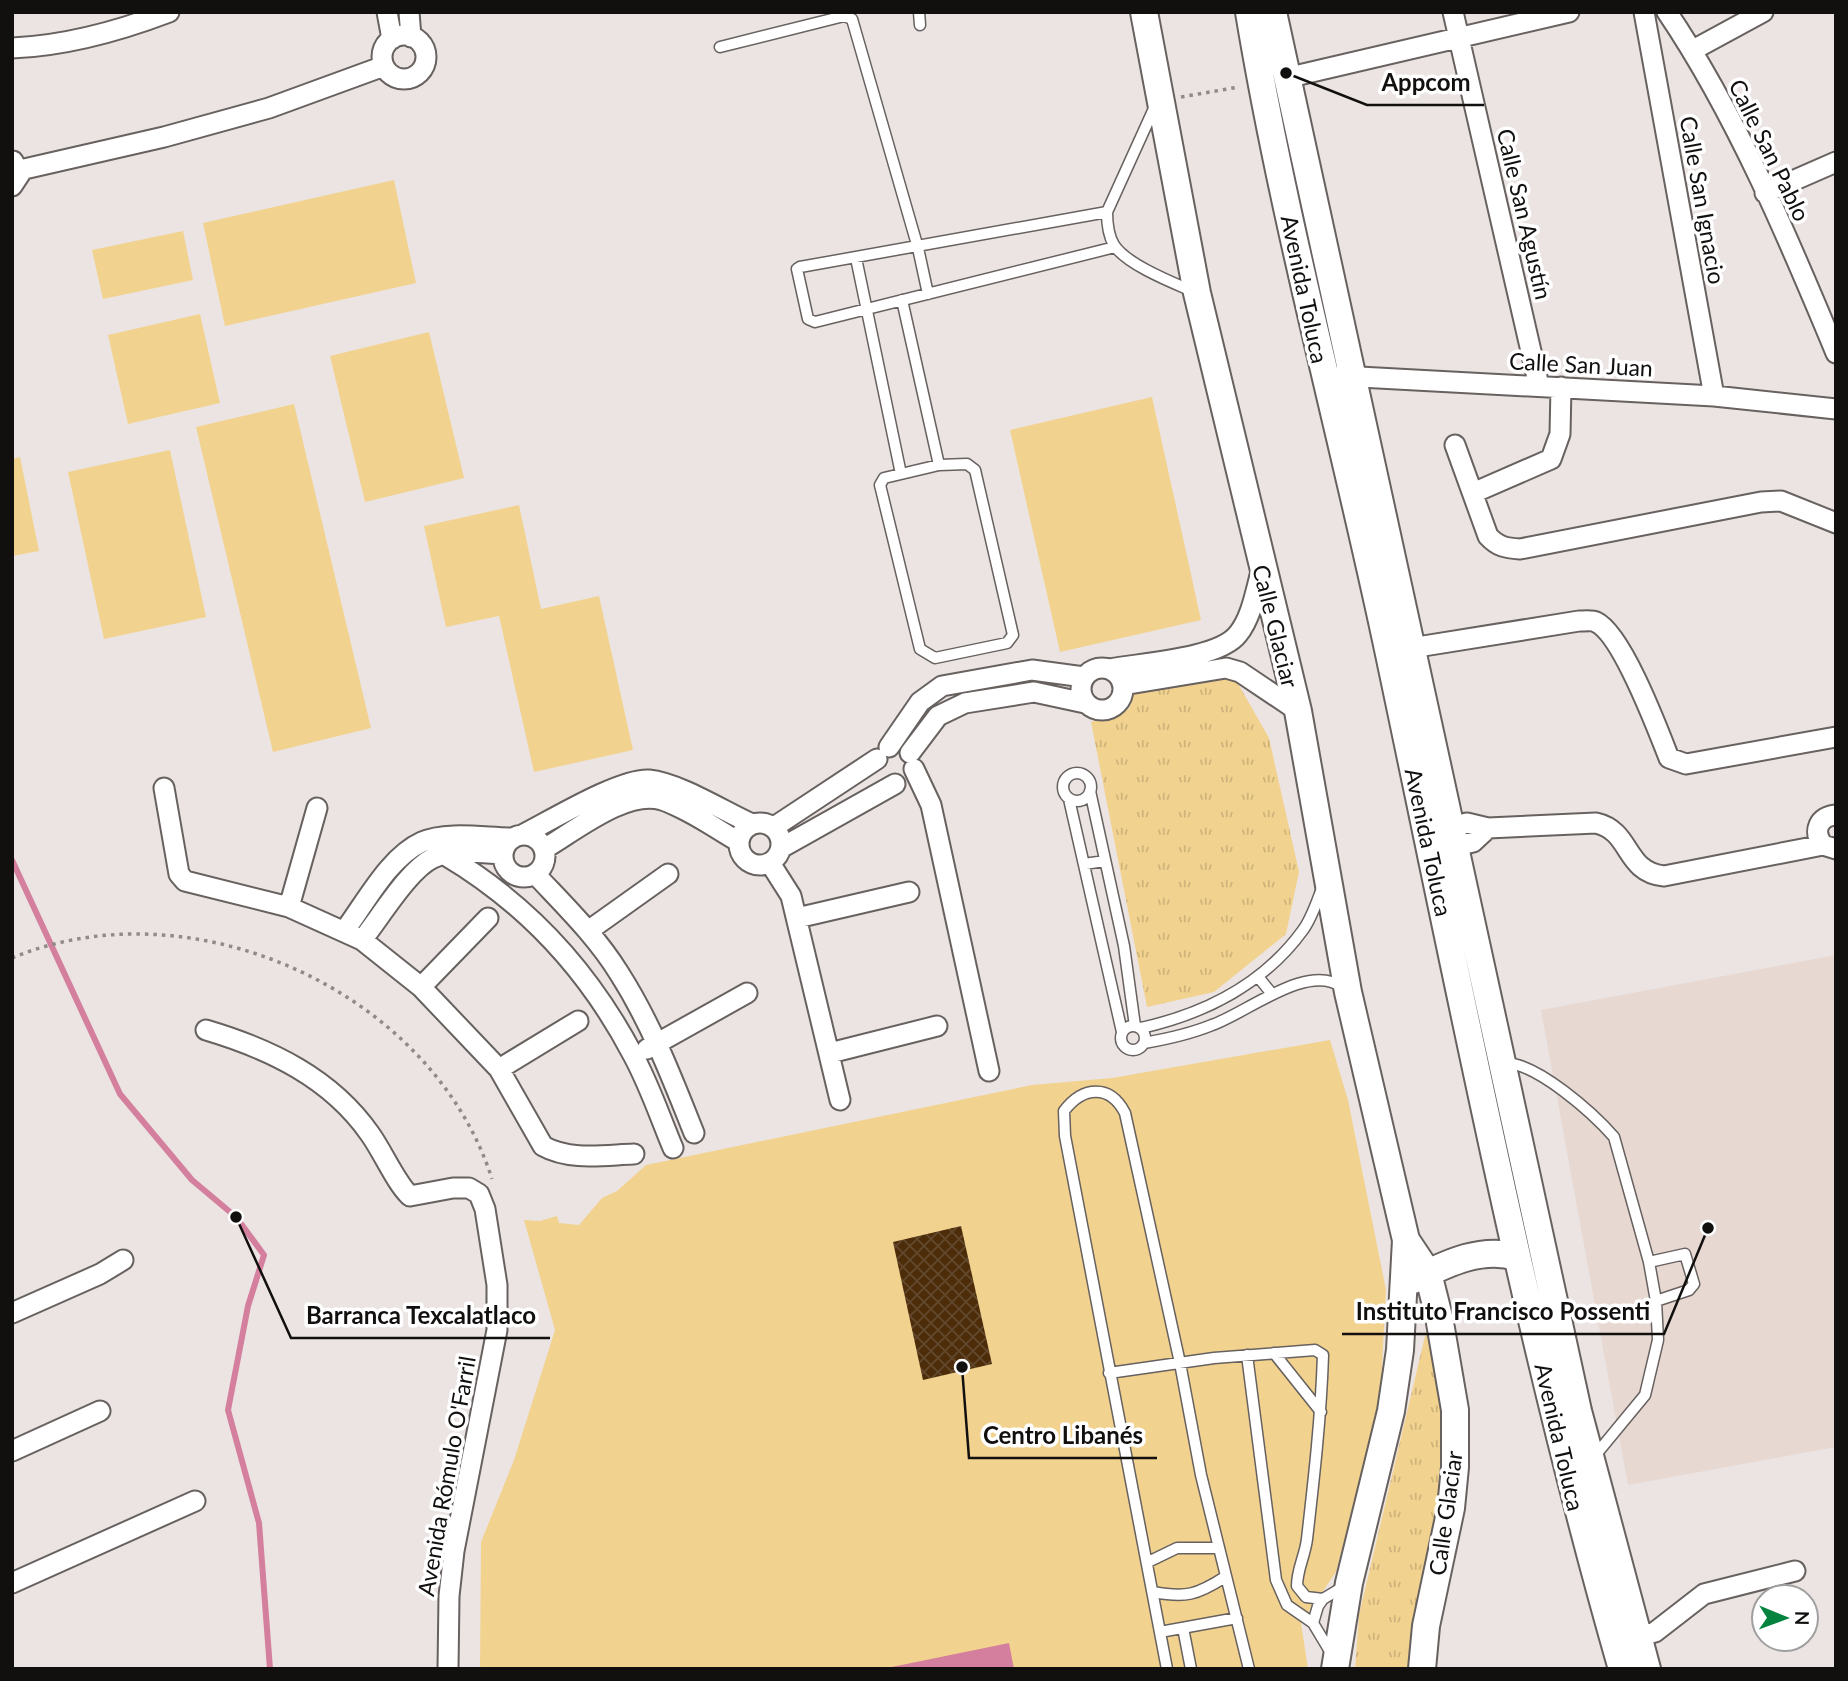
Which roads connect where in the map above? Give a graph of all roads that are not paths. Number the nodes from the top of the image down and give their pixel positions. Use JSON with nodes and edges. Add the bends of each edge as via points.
{"nodes":[{"id":1,"x":169,"y":12,"type":"edge"},
{"id":2,"x":387,"y":12,"type":"edge"},
{"id":3,"x":408,"y":12,"type":"edge"},
{"id":4,"x":919,"y":12,"type":"edge"},
{"id":5,"x":1144,"y":12,"type":"edge"},
{"id":6,"x":1249,"y":12,"type":"edge"},
{"id":7,"x":1273,"y":12,"type":"edge"},
{"id":8,"x":1453,"y":12,"type":"edge"},
{"id":9,"x":1569,"y":12,"type":"edge"},
{"id":10,"x":1644,"y":12,"type":"edge"},
{"id":11,"x":1667,"y":12,"type":"edge"},
{"id":12,"x":1763,"y":12,"type":"edge"},
{"id":13,"x":920,"y":25,"type":"dead end"},
{"id":14,"x":401,"y":38,"type":"junction"},
{"id":15,"x":1459,"y":40,"type":"junction"},
{"id":16,"x":720,"y":47,"type":"dead end"},
{"id":17,"x":12,"y":48,"type":"edge"},
{"id":18,"x":1693,"y":50,"type":"junction"},
{"id":19,"x":384,"y":66,"type":"junction"},
{"id":20,"x":1273,"y":81,"type":"junction"},
{"id":21,"x":1158,"y":101,"type":"junction"},
{"id":22,"x":1836,"y":162,"type":"edge"},
{"id":23,"x":15,"y":172,"type":"edge"},
{"id":24,"x":1765,"y":193,"type":"junction"},
{"id":25,"x":1107,"y":212,"type":"junction"},
{"id":26,"x":1115,"y":247,"type":"junction"},
{"id":27,"x":918,"y":248,"type":"junction"},
{"id":28,"x":856,"y":258,"type":"junction"},
{"id":29,"x":1196,"y":293,"type":"junction"},
{"id":30,"x":928,"y":294,"type":"junction"},
{"id":31,"x":902,"y":300,"type":"junction"},
{"id":32,"x":868,"y":309,"type":"junction"},
{"id":33,"x":1836,"y":353,"type":"edge"},
{"id":34,"x":1324,"y":376,"type":"junction"},
{"id":35,"x":1350,"y":376,"type":"junction"},
{"id":36,"x":1539,"y":386,"type":"junction"},
{"id":37,"x":1560,"y":387,"type":"junction"},
{"id":38,"x":1714,"y":396,"type":"junction"},
{"id":39,"x":1836,"y":409,"type":"edge"},
{"id":40,"x":1455,"y":445,"type":"dead end"},
{"id":41,"x":939,"y":466,"type":"junction"},
{"id":42,"x":901,"y":474,"type":"junction"},
{"id":43,"x":1473,"y":492,"type":"junction"},
{"id":44,"x":1836,"y":523,"type":"edge"},
{"id":45,"x":1262,"y":568,"type":"junction"},
{"id":46,"x":1411,"y":648,"type":"junction"},
{"id":47,"x":1110,"y":669,"type":"junction"},
{"id":48,"x":1084,"y":677,"type":"junction"},
{"id":49,"x":1123,"y":685,"type":"junction"},
{"id":50,"x":1085,"y":703,"type":"junction"},
{"id":51,"x":1298,"y":711,"type":"junction"},
{"id":52,"x":1836,"y":737,"type":"edge"},
{"id":53,"x":883,"y":753,"type":"junction"},
{"id":54,"x":912,"y":761,"type":"junction"},
{"id":55,"x":895,"y":784,"type":"junction"},
{"id":56,"x":164,"y":788,"type":"dead end"},
{"id":57,"x":1090,"y":791,"type":"junction"},
{"id":58,"x":1069,"y":799,"type":"junction"},
{"id":59,"x":317,"y":808,"type":"dead end"},
{"id":60,"x":1836,"y":815,"type":"edge"},
{"id":61,"x":752,"y":824,"type":"junction"},
{"id":62,"x":774,"y":827,"type":"junction"},
{"id":63,"x":1441,"y":839,"type":"junction"},
{"id":64,"x":512,"y":842,"type":"junction"},
{"id":65,"x":739,"y":842,"type":"junction"},
{"id":66,"x":1829,"y":847,"type":"edge"},
{"id":67,"x":544,"y":849,"type":"junction"},
{"id":68,"x":445,"y":855,"type":"junction"},
{"id":69,"x":775,"y":856,"type":"junction"},
{"id":70,"x":1105,"y":861,"type":"junction"},
{"id":71,"x":1084,"y":864,"type":"junction"},
{"id":72,"x":668,"y":874,"type":"dead end"},
{"id":73,"x":536,"y":875,"type":"junction"},
{"id":74,"x":1326,"y":880,"type":"junction"},
{"id":75,"x":909,"y":892,"type":"dead end"},
{"id":76,"x":289,"y":906,"type":"junction"},
{"id":77,"x":488,"y":918,"type":"dead end"},
{"id":78,"x":797,"y":918,"type":"junction"},
{"id":79,"x":345,"y":930,"type":"junction"},
{"id":80,"x":589,"y":931,"type":"junction"},
{"id":81,"x":362,"y":940,"type":"junction"},
{"id":82,"x":1124,"y":946,"type":"junction"},
{"id":83,"x":1103,"y":949,"type":"junction"},
{"id":84,"x":1259,"y":978,"type":"junction"},
{"id":85,"x":1129,"y":981,"type":"junction"},
{"id":86,"x":1111,"y":984,"type":"junction"},
{"id":87,"x":421,"y":987,"type":"junction"},
{"id":88,"x":1348,"y":992,"type":"junction"},
{"id":89,"x":747,"y":993,"type":"dead end"},
{"id":90,"x":1272,"y":995,"type":"junction"},
{"id":91,"x":578,"y":1021,"type":"dead end"},
{"id":92,"x":937,"y":1026,"type":"dead end"},
{"id":93,"x":1138,"y":1027,"type":"junction"},
{"id":94,"x":206,"y":1030,"type":"dead end"},
{"id":95,"x":1122,"y":1032,"type":"junction"},
{"id":96,"x":658,"y":1042,"type":"junction"},
{"id":97,"x":1144,"y":1043,"type":"junction"},
{"id":98,"x":830,"y":1053,"type":"junction"},
{"id":99,"x":635,"y":1057,"type":"junction"},
{"id":100,"x":1489,"y":1065,"type":"junction"},
{"id":101,"x":499,"y":1069,"type":"junction"},
{"id":102,"x":989,"y":1070,"type":"dead end"},
{"id":103,"x":840,"y":1100,"type":"dead end"},
{"id":104,"x":694,"y":1133,"type":"dead end"},
{"id":105,"x":673,"y":1148,"type":"dead end"},
{"id":106,"x":634,"y":1154,"type":"dead end"},
{"id":107,"x":1406,"y":1240,"type":"junction"},
{"id":108,"x":1517,"y":1257,"type":"junction"},
{"id":109,"x":122,"y":1260,"type":"dead end"},
{"id":110,"x":1649,"y":1262,"type":"junction"},
{"id":111,"x":1428,"y":1273,"type":"junction"},
{"id":112,"x":1404,"y":1284,"type":"junction"},
{"id":113,"x":1656,"y":1301,"type":"junction"},
{"id":114,"x":12,"y":1313,"type":"edge"},
{"id":115,"x":1274,"y":1353,"type":"junction"},
{"id":116,"x":1247,"y":1355,"type":"junction"},
{"id":117,"x":1180,"y":1363,"type":"junction"},
{"id":118,"x":1110,"y":1373,"type":"junction"},
{"id":119,"x":100,"y":1411,"type":"dead end"},
{"id":120,"x":1322,"y":1413,"type":"junction"},
{"id":121,"x":12,"y":1451,"type":"edge"},
{"id":122,"x":1590,"y":1460,"type":"junction"},
{"id":123,"x":195,"y":1501,"type":"dead end"},
{"id":124,"x":1218,"y":1548,"type":"junction"},
{"id":125,"x":1148,"y":1562,"type":"junction"},
{"id":126,"x":1794,"y":1571,"type":"dead end"},
{"id":127,"x":1225,"y":1577,"type":"junction"},
{"id":128,"x":12,"y":1583,"type":"edge"},
{"id":129,"x":1349,"y":1583,"type":"junction"},
{"id":130,"x":1297,"y":1586,"type":"junction"},
{"id":131,"x":1153,"y":1592,"type":"junction"},
{"id":132,"x":1280,"y":1594,"type":"junction"},
{"id":133,"x":1323,"y":1599,"type":"junction"},
{"id":134,"x":1237,"y":1618,"type":"junction"},
{"id":135,"x":1313,"y":1623,"type":"junction"},
{"id":136,"x":1183,"y":1628,"type":"junction"},
{"id":137,"x":1160,"y":1632,"type":"junction"},
{"id":138,"x":1638,"y":1637,"type":"junction"},
{"id":139,"x":1336,"y":1666,"type":"edge"},
{"id":140,"x":449,"y":1669,"type":"edge"},
{"id":141,"x":1167,"y":1669,"type":"edge"},
{"id":142,"x":1191,"y":1669,"type":"edge"},
{"id":143,"x":1249,"y":1669,"type":"edge"},
{"id":144,"x":1422,"y":1669,"type":"edge"},
{"id":145,"x":1622,"y":1669,"type":"edge"},
{"id":146,"x":1647,"y":1669,"type":"edge"}],
"edges":[{"from":1,"to":17,"type":"street","via":[[75,40]]},
{"from":2,"to":14,"type":"street"},
{"from":3,"to":14,"type":"street"},
{"from":4,"to":13,"type":"lane"},
{"from":5,"to":21,"type":"street","name":"Calle Glaciar"},
{"from":6,"to":20,"type":"street","name":"Avenida Toluca"},
{"from":7,"to":20,"type":"street","name":"Avenida Toluca"},
{"from":8,"to":15,"type":"street","name":"Calle San Agustín"},
{"from":9,"to":15,"type":"street"},
{"from":10,"to":38,"type":"street","name":"Calle San Ignacio"},
{"from":11,"to":18,"type":"street","name":"Calle San Pablo"},
{"from":12,"to":18,"type":"street"},
{"from":14,"to":19,"type":"street","via":[[382,54]]},
{"from":14,"to":19,"type":"street","via":[[420,42],[426,55],[419,73],[400,79]]},
{"from":15,"to":20,"type":"street"},
{"from":15,"to":36,"type":"street","name":"Calle San Agustín"},
{"from":16,"to":27,"type":"lane","via":[[844,16],[852,19]]},
{"from":18,"to":24,"type":"street","name":"Calle San Pablo"},
{"from":19,"to":23,"type":"street","via":[[269,108]]},
{"from":20,"to":34,"type":"street","name":"Avenida Toluca"},
{"from":20,"to":35,"type":"street","name":"Avenida Toluca"},
{"from":21,"to":25,"type":"lane"},
{"from":21,"to":29,"type":"street","name":"Calle Glaciar"},
{"from":22,"to":24,"type":"street"},
{"from":24,"to":33,"type":"street","name":"Calle San Pablo"},
{"from":25,"to":26,"type":"lane"},
{"from":25,"to":27,"type":"lane"},
{"from":26,"to":29,"type":"lane"},
{"from":26,"to":30,"type":"lane"},
{"from":27,"to":28,"type":"lane"},
{"from":27,"to":30,"type":"lane"},
{"from":28,"to":32,"type":"lane"},
{"from":28,"to":32,"type":"lane","via":[[797,269],[810,321]]},
{"from":29,"to":45,"type":"street","name":"Calle Glaciar"},
{"from":30,"to":31,"type":"lane"},
{"from":31,"to":32,"type":"lane"},
{"from":31,"to":41,"type":"lane"},
{"from":32,"to":42,"type":"lane"},
{"from":34,"to":35,"type":"street","name":"Calle San Juan"},
{"from":34,"to":63,"type":"street","name":"Avenida Toluca"},
{"from":35,"to":36,"type":"street","name":"Calle San Juan"},
{"from":35,"to":46,"type":"street","name":"Avenida Toluca"},
{"from":36,"to":37,"type":"street","name":"Calle San Juan"},
{"from":37,"to":38,"type":"street","name":"Calle San Juan"},
{"from":37,"to":43,"type":"street","via":[[1560,434],[1551,459]]},
{"from":38,"to":39,"type":"street","name":"Calle San Juan"},
{"from":40,"to":43,"type":"street"},
{"from":41,"to":42,"type":"lane"},
{"from":41,"to":42,"type":"lane","via":[[967,464],[975,470],[1013,635],[1007,643],[935,658],[920,649],[880,485],[884,478]]},
{"from":43,"to":44,"type":"street","via":[[1488,536],[1497,545],[1520,549],[1761,502],[1782,501]]},
{"from":45,"to":47,"type":"street","via":[[1242,628],[1232,641],[1214,650]]},
{"from":45,"to":51,"type":"street","name":"Calle Glaciar"},
{"from":46,"to":52,"type":"street","via":[[1595,622],[1632,672],[1674,762],[1686,764]]},
{"from":46,"to":63,"type":"street","name":"Avenida Toluca"},
{"from":47,"to":48,"type":"street","via":[[1100,667]]},
{"from":47,"to":49,"type":"street"},
{"from":48,"to":50,"type":"street","via":[[1081,695]]},
{"from":48,"to":53,"type":"street","via":[[1032,670],[942,686],[920,702]]},
{"from":49,"to":50,"type":"street","via":[[1116,706],[1095,710]]},
{"from":49,"to":51,"type":"street","via":[[1226,668],[1240,672]]},
{"from":50,"to":54,"type":"street","via":[[1034,692],[965,702],[938,716]]},
{"from":51,"to":74,"type":"street","name":"Calle Glaciar"},
{"from":53,"to":54,"type":"street","via":[[904,748]]},
{"from":53,"to":55,"type":"street","via":[[880,776]]},
{"from":53,"to":62,"type":"street"},
{"from":54,"to":55,"type":"street","via":[[903,782]]},
{"from":54,"to":102,"type":"street","via":[[931,805]]},
{"from":55,"to":69,"type":"street"},
{"from":56,"to":76,"type":"street","via":[[179,874],[185,881]]},
{"from":57,"to":58,"type":"lane","via":[[1081,800]]},
{"from":57,"to":58,"type":"lane","via":[[1084,774],[1072,773],[1062,789]]},
{"from":57,"to":70,"type":"lane"},
{"from":58,"to":71,"type":"lane"},
{"from":59,"to":76,"type":"street"},
{"from":60,"to":66,"type":"street","via":[[1826,817],[1818,827],[1817,833]]},
{"from":61,"to":62,"type":"street"},
{"from":61,"to":64,"type":"street","via":[[648,780],[618,787]]},
{"from":61,"to":65,"type":"street"},
{"from":62,"to":69,"type":"street","via":[[780,837]]},
{"from":63,"to":66,"type":"street","via":[[1467,823],[1488,828],[1596,823],[1617,833],[1638,868],[1664,876]]},
{"from":63,"to":100,"type":"street","name":"Avenida Toluca"},
{"from":64,"to":67,"type":"street","via":[[531,836]]},
{"from":64,"to":68,"type":"street"},
{"from":64,"to":73,"type":"street","via":[[509,872],[527,878]]},
{"from":64,"to":79,"type":"street","via":[[423,841],[402,854]]},
{"from":65,"to":67,"type":"street","via":[[663,800],[649,797],[625,801]]},
{"from":65,"to":69,"type":"street","via":[[748,862],[759,865]]},
{"from":67,"to":73,"type":"street","via":[[542,868]]},
{"from":68,"to":81,"type":"street","via":[[416,870]]},
{"from":68,"to":99,"type":"street","via":[[494,886],[564,951]]},
{"from":69,"to":78,"type":"street"},
{"from":70,"to":71,"type":"lane"},
{"from":70,"to":82,"type":"lane"},
{"from":71,"to":83,"type":"lane"},
{"from":72,"to":80,"type":"street"},
{"from":73,"to":80,"type":"street"},
{"from":74,"to":84,"type":"lane","via":[[1304,928]]},
{"from":74,"to":88,"type":"street","name":"Calle Glaciar"},
{"from":75,"to":78,"type":"street"},
{"from":76,"to":79,"type":"street"},
{"from":77,"to":87,"type":"street"},
{"from":78,"to":98,"type":"street"},
{"from":79,"to":81,"type":"street"},
{"from":80,"to":96,"type":"street","via":[[619,972]]},
{"from":81,"to":87,"type":"street"},
{"from":82,"to":83,"type":"lane"},
{"from":82,"to":85,"type":"lane"},
{"from":83,"to":86,"type":"lane"},
{"from":84,"to":90,"type":"lane"},
{"from":84,"to":93,"type":"lane","via":[[1220,1001]]},
{"from":85,"to":86,"type":"lane"},
{"from":85,"to":93,"type":"lane"},
{"from":86,"to":95,"type":"lane"},
{"from":87,"to":101,"type":"street"},
{"from":88,"to":90,"type":"lane","via":[[1334,982],[1309,981]]},
{"from":88,"to":107,"type":"street","name":"Calle Glaciar"},
{"from":89,"to":96,"type":"street"},
{"from":90,"to":97,"type":"lane","via":[[1212,1025]]},
{"from":91,"to":101,"type":"street"},
{"from":92,"to":98,"type":"street"},
{"from":93,"to":95,"type":"lane"},
{"from":93,"to":97,"type":"lane"},
{"from":94,"to":140,"type":"street","name":"Avenida Rómulo O'Farril","via":[[280,1058],[338,1097],[368,1131],[410,1196],[469,1188],[479,1194],[485,1209],[497,1285],[496,1330],[454,1551]]},
{"from":95,"to":97,"type":"lane","via":[[1125,1047],[1135,1050]]},
{"from":96,"to":99,"type":"street"},
{"from":96,"to":104,"type":"street"},
{"from":98,"to":103,"type":"street"},
{"from":99,"to":105,"type":"street"},
{"from":100,"to":108,"type":"street","name":"Avenida Toluca"},
{"from":100,"to":110,"type":"lane","via":[[1526,1066],[1601,1122],[1614,1137]]},
{"from":100,"to":122,"type":"street","name":"Avenida Toluca"},
{"from":101,"to":106,"type":"street","via":[[543,1146],[573,1155]]},
{"from":107,"to":111,"type":"street","name":"Calle Glaciar"},
{"from":107,"to":112,"type":"street","name":"Calle Glaciar"},
{"from":108,"to":111,"type":"street","via":[[1500,1252],[1471,1255]]},
{"from":108,"to":145,"type":"street","name":"Avenida Toluca","via":[[1576,1508]]},
{"from":109,"to":114,"type":"street","via":[[100,1275]]},
{"from":110,"to":113,"type":"lane"},
{"from":110,"to":113,"type":"lane","via":[[1685,1254],[1694,1284]]},
{"from":111,"to":112,"type":"street"},
{"from":111,"to":144,"type":"street","name":"Calle Glaciar","via":[[1455,1410],[1455,1467]]},
{"from":112,"to":129,"type":"street","name":"Calle Glaciar","via":[[1391,1411]]},
{"from":113,"to":122,"type":"lane","via":[[1658,1340],[1645,1395]]},
{"from":115,"to":116,"type":"lane"},
{"from":115,"to":120,"type":"lane"},
{"from":115,"to":120,"type":"lane","via":[[1315,1350],[1323,1355]]},
{"from":116,"to":117,"type":"lane"},
{"from":116,"to":132,"type":"lane"},
{"from":117,"to":118,"type":"lane"},
{"from":117,"to":118,"type":"lane","via":[[1125,1113],[1118,1099],[1103,1091],[1083,1094],[1064,1111]]},
{"from":117,"to":124,"type":"lane"},
{"from":118,"to":125,"type":"lane"},
{"from":119,"to":121,"type":"street"},
{"from":120,"to":130,"type":"lane"},
{"from":122,"to":138,"type":"street","name":"Avenida Toluca"},
{"from":123,"to":128,"type":"street"},
{"from":124,"to":125,"type":"lane","via":[[1177,1548]]},
{"from":124,"to":127,"type":"lane"},
{"from":125,"to":131,"type":"lane"},
{"from":126,"to":138,"type":"street","via":[[1704,1594],[1655,1632]]},
{"from":127,"to":131,"type":"lane","via":[[1199,1594]]},
{"from":127,"to":134,"type":"lane"},
{"from":129,"to":133,"type":"lane"},
{"from":129,"to":139,"type":"street","name":"Calle Glaciar"},
{"from":130,"to":132,"type":"lane"},
{"from":130,"to":133,"type":"lane","via":[[1306,1597]]},
{"from":131,"to":137,"type":"lane"},
{"from":132,"to":135,"type":"lane","via":[[1287,1605]]},
{"from":133,"to":135,"type":"lane"},
{"from":134,"to":136,"type":"lane"},
{"from":134,"to":143,"type":"lane"},
{"from":135,"to":139,"type":"lane"},
{"from":136,"to":137,"type":"lane"},
{"from":136,"to":142,"type":"lane"},
{"from":137,"to":141,"type":"lane"},
{"from":138,"to":146,"type":"street","name":"Avenida Toluca"}]}
